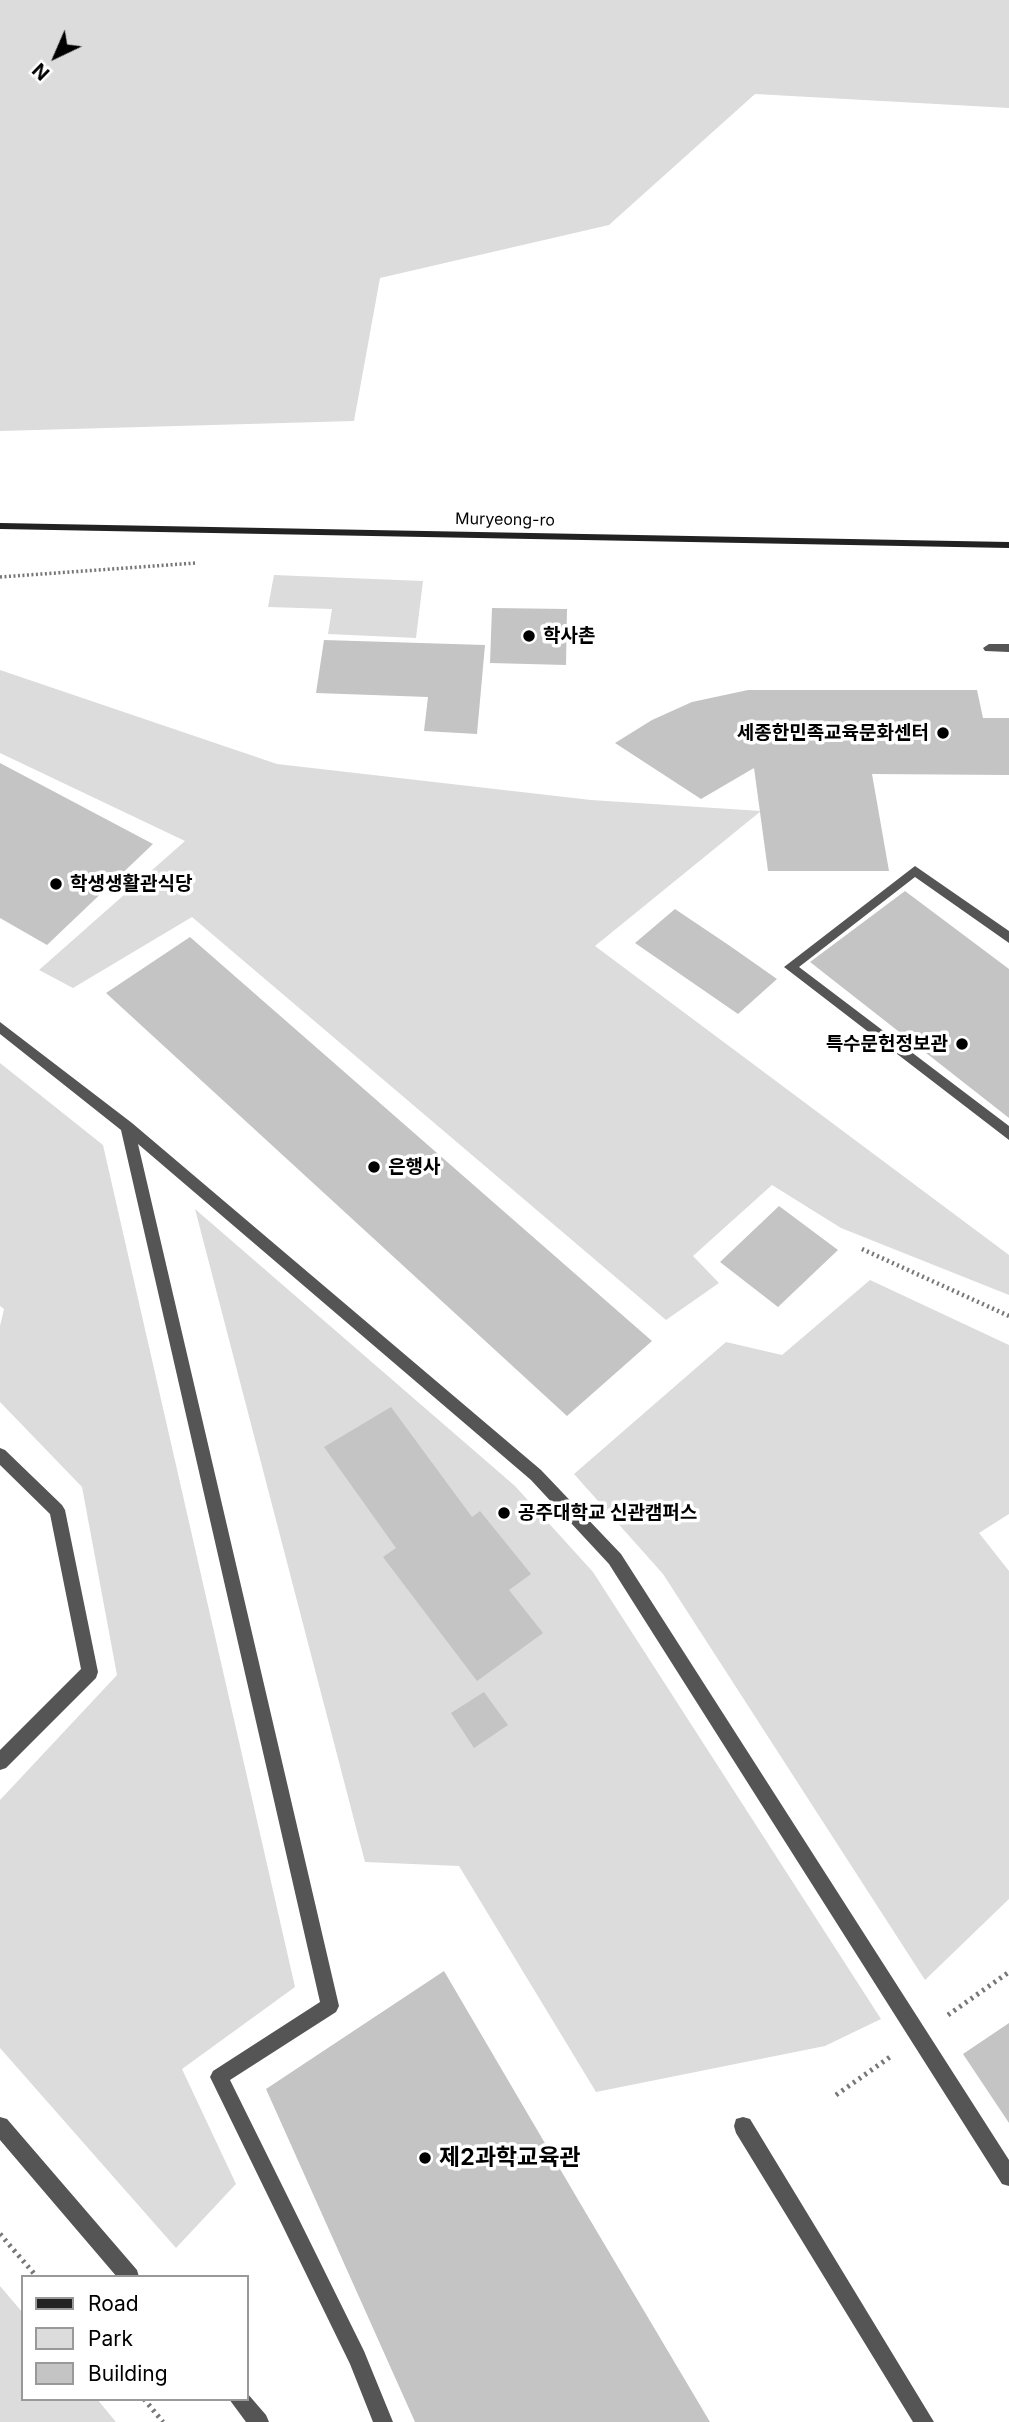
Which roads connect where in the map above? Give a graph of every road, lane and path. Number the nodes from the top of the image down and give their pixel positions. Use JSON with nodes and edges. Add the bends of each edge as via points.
{"nodes":[{"id":1,"x":0,"y":526,"type":"edge"},
{"id":2,"x":1009,"y":545,"type":"edge"},
{"id":3,"x":989,"y":648,"type":"dead end"},
{"id":4,"x":1009,"y":648,"type":"edge"},
{"id":5,"x":1007,"y":934,"type":"edge"},
{"id":6,"x":0,"y":1027,"type":"edge"},
{"id":7,"x":127,"y":1127,"type":"junction"},
{"id":8,"x":1009,"y":1134,"type":"edge"},
{"id":9,"x":862,"y":1249,"type":"dead end"},
{"id":10,"x":1009,"y":1316,"type":"edge"},
{"id":11,"x":0,"y":1455,"type":"edge"},
{"id":12,"x":0,"y":1762,"type":"edge"},
{"id":13,"x":1009,"y":1972,"type":"edge"},
{"id":14,"x":920,"y":2036,"type":"junction"},
{"id":15,"x":836,"y":2095,"type":"dead end"},
{"id":16,"x":0,"y":2126,"type":"edge"},
{"id":17,"x":743,"y":2126,"type":"dead end"},
{"id":18,"x":1009,"y":2177,"type":"edge"},
{"id":19,"x":0,"y":2234,"type":"edge"},
{"id":20,"x":35,"y":2275,"type":"edge"},
{"id":21,"x":129,"y":2275,"type":"edge"},
{"id":22,"x":146,"y":2401,"type":"edge"},
{"id":23,"x":241,"y":2401,"type":"edge"},
{"id":24,"x":163,"y":2422,"type":"edge"},
{"id":25,"x":259,"y":2422,"type":"edge"},
{"id":26,"x":383,"y":2422,"type":"edge"},
{"id":27,"x":924,"y":2422,"type":"edge"}],
"edges":[{"from":1,"to":2,"type":"main road","name":"Muryeong-ro"},
{"from":3,"to":4,"type":"lane"},
{"from":5,"to":8,"type":"lane","via":[[915,871],[790,967]]},
{"from":6,"to":7,"type":"lane"},
{"from":7,"to":14,"type":"lane","via":[[536,1475],[615,1559]]},
{"from":7,"to":26,"type":"lane","via":[[330,2006],[219,2077],[357,2358]]},
{"from":9,"to":10,"type":"path"},
{"from":11,"to":12,"type":"lane","via":[[57,1510],[90,1672]]},
{"from":13,"to":14,"type":"path"},
{"from":14,"to":15,"type":"path"},
{"from":14,"to":18,"type":"lane"},
{"from":16,"to":21,"type":"lane"},
{"from":17,"to":27,"type":"lane"},
{"from":19,"to":20,"type":"path"},
{"from":22,"to":24,"type":"path"},
{"from":23,"to":25,"type":"lane"}]}
